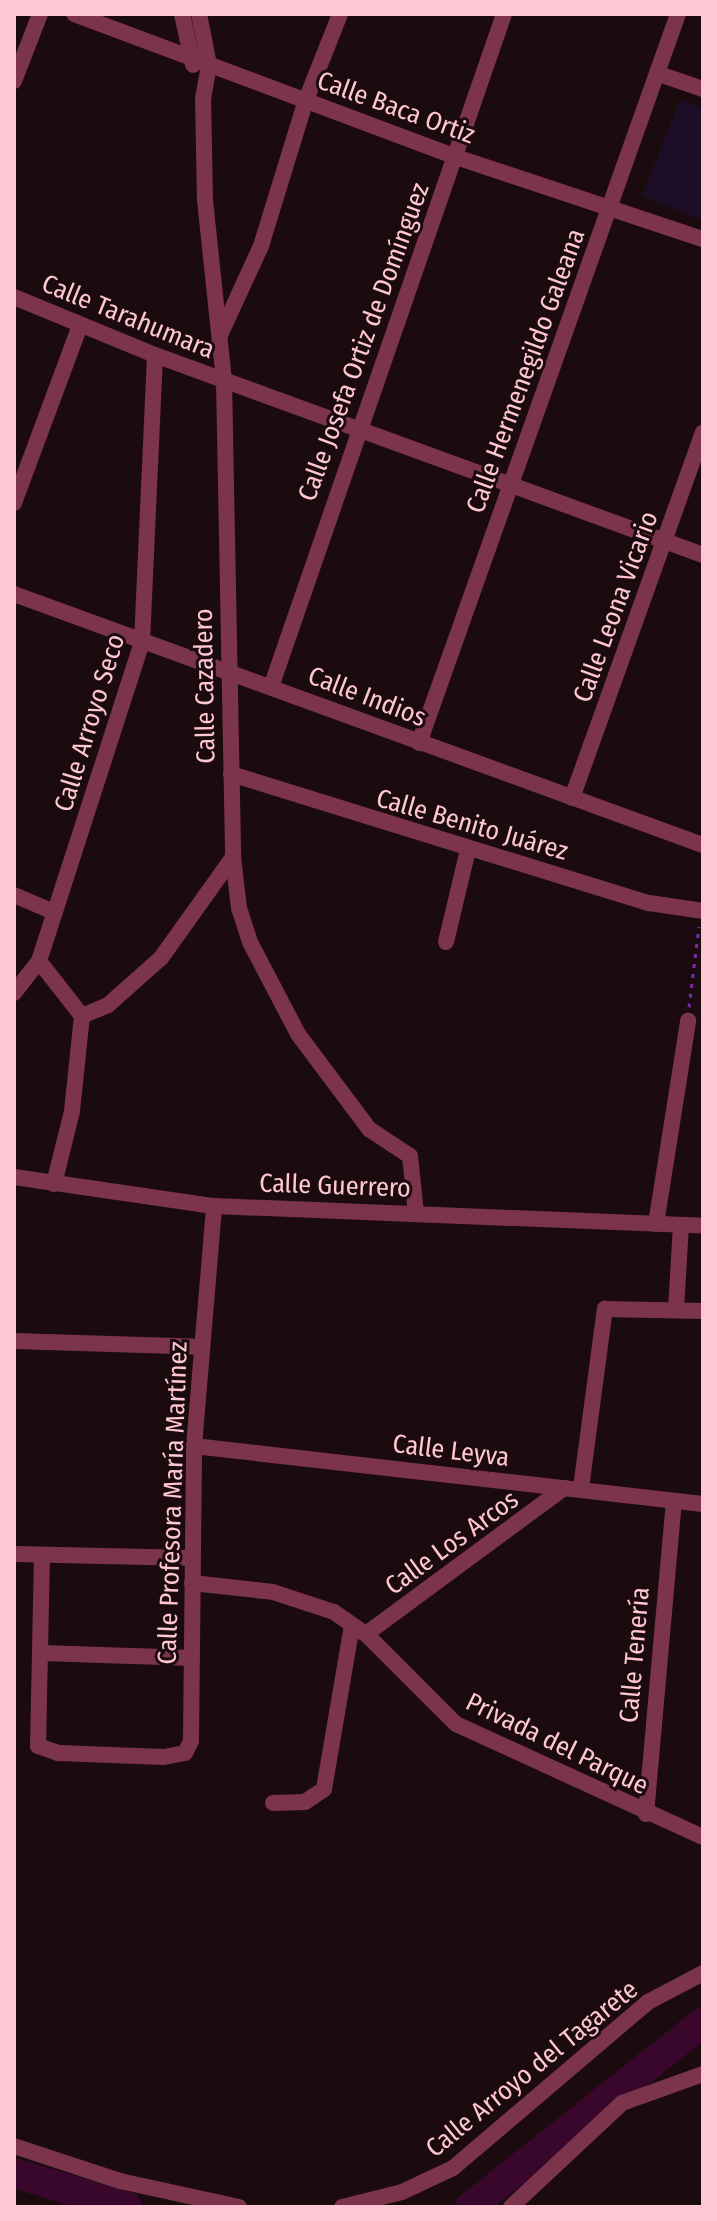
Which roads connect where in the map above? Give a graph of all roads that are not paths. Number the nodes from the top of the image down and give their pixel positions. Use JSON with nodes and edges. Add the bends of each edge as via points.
{"nodes":[{"id":1,"x":40,"y":14,"type":"edge"},
{"id":2,"x":74,"y":14,"type":"edge"},
{"id":3,"x":182,"y":14,"type":"edge"},
{"id":4,"x":199,"y":14,"type":"edge"},
{"id":5,"x":340,"y":14,"type":"edge"},
{"id":6,"x":504,"y":14,"type":"edge"},
{"id":7,"x":678,"y":14,"type":"edge"},
{"id":8,"x":191,"y":60,"type":"junction"},
{"id":9,"x":209,"y":65,"type":"junction"},
{"id":10,"x":659,"y":74,"type":"junction"},
{"id":11,"x":14,"y":81,"type":"edge"},
{"id":12,"x":703,"y":89,"type":"edge"},
{"id":13,"x":203,"y":98,"type":"junction"},
{"id":14,"x":306,"y":100,"type":"junction"},
{"id":15,"x":456,"y":157,"type":"junction"},
{"id":16,"x":611,"y":209,"type":"junction"},
{"id":17,"x":703,"y":239,"type":"edge"},
{"id":18,"x":14,"y":297,"type":"edge"},
{"id":19,"x":80,"y":326,"type":"junction"},
{"id":20,"x":221,"y":333,"type":"junction"},
{"id":21,"x":155,"y":355,"type":"junction"},
{"id":22,"x":224,"y":381,"type":"junction"},
{"id":23,"x":357,"y":428,"type":"junction"},
{"id":24,"x":703,"y":433,"type":"edge"},
{"id":25,"x":511,"y":483,"type":"junction"},
{"id":26,"x":14,"y":503,"type":"edge"},
{"id":27,"x":665,"y":542,"type":"junction"},
{"id":28,"x":703,"y":555,"type":"edge"},
{"id":29,"x":14,"y":594,"type":"edge"},
{"id":30,"x":142,"y":642,"type":"junction"},
{"id":31,"x":228,"y":673,"type":"junction"},
{"id":32,"x":271,"y":687,"type":"junction"},
{"id":33,"x":419,"y":743,"type":"junction"},
{"id":34,"x":231,"y":774,"type":"junction"},
{"id":35,"x":572,"y":798,"type":"junction"},
{"id":36,"x":703,"y":845,"type":"edge"},
{"id":37,"x":468,"y":850,"type":"junction"},
{"id":38,"x":233,"y":857,"type":"junction"},
{"id":39,"x":14,"y":895,"type":"edge"},
{"id":40,"x":702,"y":911,"type":"edge"},
{"id":41,"x":54,"y":912,"type":"junction"},
{"id":42,"x":446,"y":942,"type":"dead end"},
{"id":43,"x":39,"y":961,"type":"junction"},
{"id":44,"x":14,"y":993,"type":"edge"},
{"id":45,"x":82,"y":1016,"type":"junction"},
{"id":46,"x":688,"y":1021,"type":"road end"},
{"id":47,"x":14,"y":1177,"type":"edge"},
{"id":48,"x":54,"y":1184,"type":"junction"},
{"id":49,"x":214,"y":1206,"type":"junction"},
{"id":50,"x":416,"y":1213,"type":"junction"},
{"id":51,"x":656,"y":1224,"type":"junction"},
{"id":52,"x":681,"y":1226,"type":"junction"},
{"id":53,"x":703,"y":1226,"type":"edge"},
{"id":54,"x":676,"y":1309,"type":"junction"},
{"id":55,"x":703,"y":1311,"type":"edge"},
{"id":56,"x":14,"y":1341,"type":"edge"},
{"id":57,"x":200,"y":1347,"type":"junction"},
{"id":58,"x":194,"y":1446,"type":"junction"},
{"id":59,"x":572,"y":1488,"type":"junction"},
{"id":60,"x":674,"y":1501,"type":"junction"},
{"id":61,"x":703,"y":1504,"type":"edge"},
{"id":62,"x":14,"y":1554,"type":"edge"},
{"id":63,"x":42,"y":1555,"type":"junction"},
{"id":64,"x":191,"y":1558,"type":"junction"},
{"id":65,"x":192,"y":1583,"type":"junction"},
{"id":66,"x":359,"y":1630,"type":"junction"},
{"id":67,"x":42,"y":1653,"type":"junction"},
{"id":68,"x":192,"y":1658,"type":"junction"},
{"id":69,"x":273,"y":1803,"type":"dead end"},
{"id":70,"x":646,"y":1814,"type":"junction"},
{"id":71,"x":703,"y":1837,"type":"edge"},
{"id":72,"x":703,"y":1973,"type":"edge"},
{"id":73,"x":702,"y":2076,"type":"edge"},
{"id":74,"x":14,"y":2146,"type":"edge"},
{"id":75,"x":239,"y":2207,"type":"edge"},
{"id":76,"x":342,"y":2207,"type":"edge"},
{"id":77,"x":511,"y":2207,"type":"edge"}],
"edges":[{"from":1,"to":11,"type":"street"},
{"from":2,"to":8,"type":"street","name":"Calle Baca Ortiz"},
{"from":3,"to":8,"type":"street","name":"Calle Cazadero"},
{"from":4,"to":9,"type":"street","name":"Calle Cazadero"},
{"from":5,"to":14,"type":"street"},
{"from":6,"to":15,"type":"street","name":"Calle Josefa Ortiz de Domínguez"},
{"from":7,"to":10,"type":"street","name":"Calle Hermenegildo Galeana"},
{"from":8,"to":9,"type":"street","name":"Calle Baca Ortiz"},
{"from":8,"to":13,"type":"street","name":"Calle Cazadero"},
{"from":9,"to":13,"type":"street","name":"Calle Cazadero"},
{"from":9,"to":14,"type":"street","name":"Calle Baca Ortiz"},
{"from":10,"to":12,"type":"street"},
{"from":10,"to":16,"type":"street","name":"Calle Hermenegildo Galeana"},
{"from":13,"to":20,"type":"street","name":"Calle Cazadero","via":[[205,200]]},
{"from":14,"to":15,"type":"street","name":"Calle Baca Ortiz"},
{"from":14,"to":20,"type":"street","via":[[261,246]]},
{"from":15,"to":16,"type":"street","name":"Calle Baca Ortiz"},
{"from":15,"to":23,"type":"street","name":"Calle Josefa Ortiz de Domínguez"},
{"from":16,"to":17,"type":"street","name":"Calle Baca Ortiz"},
{"from":16,"to":25,"type":"street","name":"Calle Hermenegildo Galeana"},
{"from":18,"to":19,"type":"street","name":"Calle Tarahumara"},
{"from":19,"to":21,"type":"street","name":"Calle Tarahumara"},
{"from":19,"to":26,"type":"street"},
{"from":20,"to":22,"type":"street","name":"Calle Cazadero"},
{"from":21,"to":22,"type":"street","name":"Calle Tarahumara"},
{"from":21,"to":30,"type":"street","name":"Calle Arroyo Seco"},
{"from":22,"to":23,"type":"street","name":"Calle Tarahumara"},
{"from":22,"to":31,"type":"street","name":"Calle Cazadero"},
{"from":23,"to":25,"type":"street","name":"Calle Tarahumara"},
{"from":23,"to":32,"type":"street","name":"Calle Josefa Ortiz de Domínguez"},
{"from":24,"to":27,"type":"street","name":"Calle Leona Vicario"},
{"from":25,"to":27,"type":"street","name":"Calle Tarahumara"},
{"from":25,"to":33,"type":"street","name":"Calle Hermenegildo Galeana"},
{"from":27,"to":28,"type":"street","name":"Calle Tarahumara"},
{"from":27,"to":35,"type":"street","name":"Calle Leona Vicario"},
{"from":29,"to":30,"type":"street","name":"Calle Indios"},
{"from":30,"to":31,"type":"street","name":"Calle Indios"},
{"from":30,"to":41,"type":"street","name":"Calle Arroyo Seco"},
{"from":31,"to":32,"type":"street","name":"Calle Indios"},
{"from":31,"to":34,"type":"street","name":"Calle Cazadero"},
{"from":32,"to":33,"type":"street","name":"Calle Indios"},
{"from":33,"to":35,"type":"street","name":"Calle Indios"},
{"from":34,"to":37,"type":"street","name":"Calle Benito Juárez"},
{"from":34,"to":38,"type":"street","name":"Calle Cazadero"},
{"from":35,"to":36,"type":"street","name":"Calle Indios"},
{"from":37,"to":40,"type":"street","name":"Calle Benito Juárez","via":[[649,903]]},
{"from":37,"to":42,"type":"street"},
{"from":38,"to":45,"type":"street","via":[[161,958],[108,1005]]},
{"from":38,"to":50,"type":"street","name":"Calle Cazadero","via":[[239,908],[251,944],[298,1034],[363,1122],[410,1156]]},
{"from":39,"to":41,"type":"street"},
{"from":41,"to":43,"type":"street","name":"Calle Arroyo Seco"},
{"from":43,"to":44,"type":"street","name":"Calle Arroyo Seco"},
{"from":43,"to":45,"type":"street"},
{"from":45,"to":48,"type":"street","via":[[77,1085]]},
{"from":46,"to":51,"type":"street"},
{"from":47,"to":48,"type":"street","name":"Calle Guerrero"},
{"from":48,"to":49,"type":"street","name":"Calle Guerrero"},
{"from":49,"to":50,"type":"street","name":"Calle Guerrero"},
{"from":49,"to":57,"type":"street","name":"Calle Profesora María Martínez"},
{"from":50,"to":51,"type":"street","name":"Calle Guerrero"},
{"from":51,"to":52,"type":"street","name":"Calle Guerrero"},
{"from":52,"to":53,"type":"street","name":"Calle Guerrero"},
{"from":52,"to":54,"type":"street"},
{"from":54,"to":55,"type":"street"},
{"from":54,"to":59,"type":"street","via":[[617,1306],[604,1311]]},
{"from":56,"to":57,"type":"street"},
{"from":57,"to":58,"type":"street","name":"Calle Profesora María Martínez"},
{"from":58,"to":59,"type":"street","name":"Calle Leyva"},
{"from":58,"to":64,"type":"street","name":"Calle Profesora María Martínez"},
{"from":59,"to":60,"type":"street","name":"Calle Leyva"},
{"from":59,"to":66,"type":"street","name":"Calle Los Arcos"},
{"from":60,"to":61,"type":"street","name":"Calle Leyva"},
{"from":60,"to":70,"type":"street","name":"Calle Tenería"},
{"from":62,"to":63,"type":"street"},
{"from":63,"to":64,"type":"street"},
{"from":63,"to":67,"type":"street"},
{"from":64,"to":65,"type":"street","name":"Calle Profesora María Martínez"},
{"from":65,"to":66,"type":"street","name":"Privada del Parque","via":[[304,1600]]},
{"from":65,"to":68,"type":"street","name":"Calle Profesora María Martínez"},
{"from":66,"to":69,"type":"street","via":[[324,1789],[305,1802]]},
{"from":66,"to":70,"type":"street","name":"Privada del Parque","via":[[456,1724]]},
{"from":67,"to":68,"type":"street"},
{"from":67,"to":68,"type":"street","name":"Calle Profesora María Martínez","via":[[38,1746],[58,1753],[164,1757],[185,1753],[191,1741]]},
{"from":70,"to":71,"type":"street","name":"Privada del Parque"},
{"from":72,"to":76,"type":"street","name":"Calle Arroyo del Tagarete","via":[[648,2002],[453,2168],[402,2192]]},
{"from":73,"to":77,"type":"street","via":[[622,2103]]},
{"from":74,"to":75,"type":"street","via":[[120,2181]]}]}
